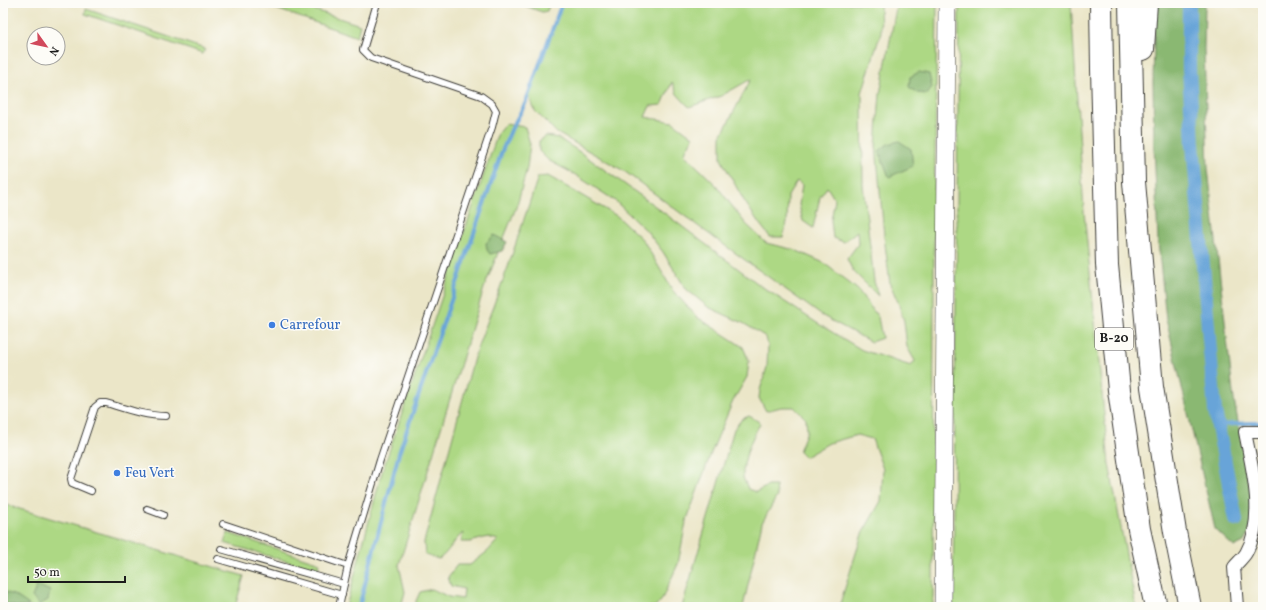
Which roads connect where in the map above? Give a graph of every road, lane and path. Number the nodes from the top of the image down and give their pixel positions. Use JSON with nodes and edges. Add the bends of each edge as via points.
{"nodes":[{"id":1,"x":377,"y":3,"type":"edge"},
{"id":2,"x":948,"y":3,"type":"edge"},
{"id":3,"x":1088,"y":3,"type":"edge"},
{"id":4,"x":1101,"y":3,"type":"edge"},
{"id":5,"x":1130,"y":3,"type":"edge"},
{"id":6,"x":1146,"y":3,"type":"edge"},
{"id":7,"x":1102,"y":69,"type":"junction"},
{"id":8,"x":1134,"y":182,"type":"junction"},
{"id":9,"x":166,"y":416,"type":"dead end"},
{"id":10,"x":1263,"y":432,"type":"edge"},
{"id":11,"x":90,"y":490,"type":"dead end"},
{"id":12,"x":147,"y":509,"type":"dead end"},
{"id":13,"x":163,"y":514,"type":"dead end"},
{"id":14,"x":223,"y":524,"type":"dead end"},
{"id":15,"x":221,"y":550,"type":"dead end"},
{"id":16,"x":218,"y":559,"type":"dead end"},
{"id":17,"x":348,"y":566,"type":"junction"},
{"id":18,"x":344,"y":584,"type":"junction"},
{"id":19,"x":342,"y":595,"type":"junction"},
{"id":20,"x":339,"y":607,"type":"edge"},
{"id":21,"x":943,"y":607,"type":"edge"},
{"id":22,"x":1156,"y":607,"type":"edge"},
{"id":23,"x":1190,"y":607,"type":"edge"},
{"id":24,"x":1237,"y":607,"type":"edge"}],
"edges":[{"from":1,"to":17,"type":"lane","via":[[363,50],[371,58],[481,96],[492,104],[496,111],[380,460]]},
{"from":2,"to":21,"type":"main road"},
{"from":3,"to":7,"type":"highway"},
{"from":4,"to":7,"type":"highway","number":"B-20"},
{"from":5,"to":8,"type":"highway","number":"B-20"},
{"from":6,"to":8,"type":"highway"},
{"from":7,"to":22,"type":"highway","number":"B-20","via":[[1107,265],[1119,390],[1139,528]]},
{"from":8,"to":23,"type":"highway","number":"B-20","via":[[1152,387],[1175,532]]},
{"from":9,"to":11,"type":"lane","via":[[139,413],[106,402],[95,407],[71,479],[76,486]]},
{"from":10,"to":24,"type":"street","via":[[1245,432],[1259,513],[1247,552],[1234,567]]},
{"from":12,"to":13,"type":"lane"},
{"from":14,"to":17,"type":"lane"},
{"from":15,"to":18,"type":"lane"},
{"from":16,"to":19,"type":"lane"},
{"from":17,"to":18,"type":"lane"},
{"from":18,"to":19,"type":"lane"},
{"from":19,"to":20,"type":"lane"}]}
